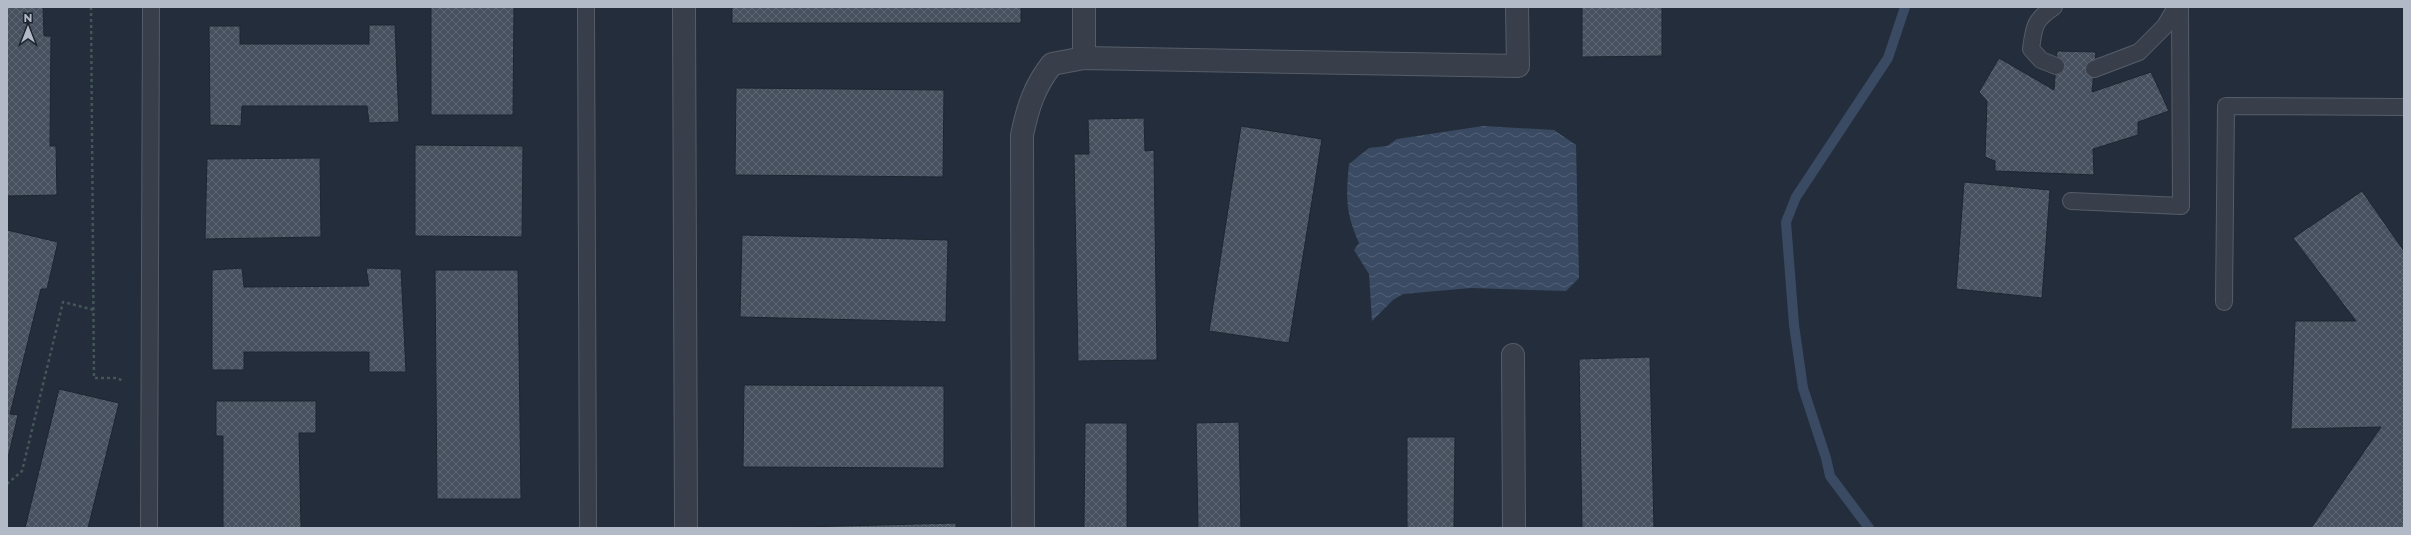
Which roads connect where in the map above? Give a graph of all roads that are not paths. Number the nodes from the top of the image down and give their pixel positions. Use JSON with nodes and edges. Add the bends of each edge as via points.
{"nodes":[{"id":1,"x":151,"y":7,"type":"edge"},
{"id":2,"x":586,"y":7,"type":"edge"},
{"id":3,"x":684,"y":7,"type":"edge"},
{"id":4,"x":1084,"y":7,"type":"edge"},
{"id":5,"x":1517,"y":7,"type":"edge"},
{"id":6,"x":2054,"y":7,"type":"edge"},
{"id":7,"x":2176,"y":7,"type":"edge"},
{"id":8,"x":2180,"y":7,"type":"edge"},
{"id":9,"x":1084,"y":58,"type":"junction"},
{"id":10,"x":2056,"y":66,"type":"dead end"},
{"id":11,"x":2094,"y":68,"type":"dead end"},
{"id":12,"x":2404,"y":107,"type":"edge"},
{"id":13,"x":2071,"y":201,"type":"dead end"},
{"id":14,"x":2224,"y":302,"type":"dead end"},
{"id":15,"x":1513,"y":355,"type":"dead end"},
{"id":16,"x":149,"y":528,"type":"edge"},
{"id":17,"x":588,"y":528,"type":"edge"},
{"id":18,"x":686,"y":528,"type":"edge"},
{"id":19,"x":1023,"y":528,"type":"edge"},
{"id":20,"x":1514,"y":528,"type":"edge"}],
"edges":[{"from":1,"to":16,"type":"lane"},
{"from":2,"to":17,"type":"lane"},
{"from":3,"to":18,"type":"street"},
{"from":4,"to":9,"type":"street"},
{"from":5,"to":9,"type":"street","via":[[1518,66]]},
{"from":6,"to":10,"type":"lane","via":[[2043,14],[2034,25],[2031,49],[2041,60]]},
{"from":7,"to":11,"type":"lane","via":[[2165,26],[2139,52]]},
{"from":8,"to":13,"type":"lane","via":[[2181,206]]},
{"from":9,"to":19,"type":"street","via":[[1052,64],[1039,81],[1028,108],[1022,135]]},
{"from":12,"to":14,"type":"lane","via":[[2226,106]]},
{"from":15,"to":20,"type":"street"}]}
